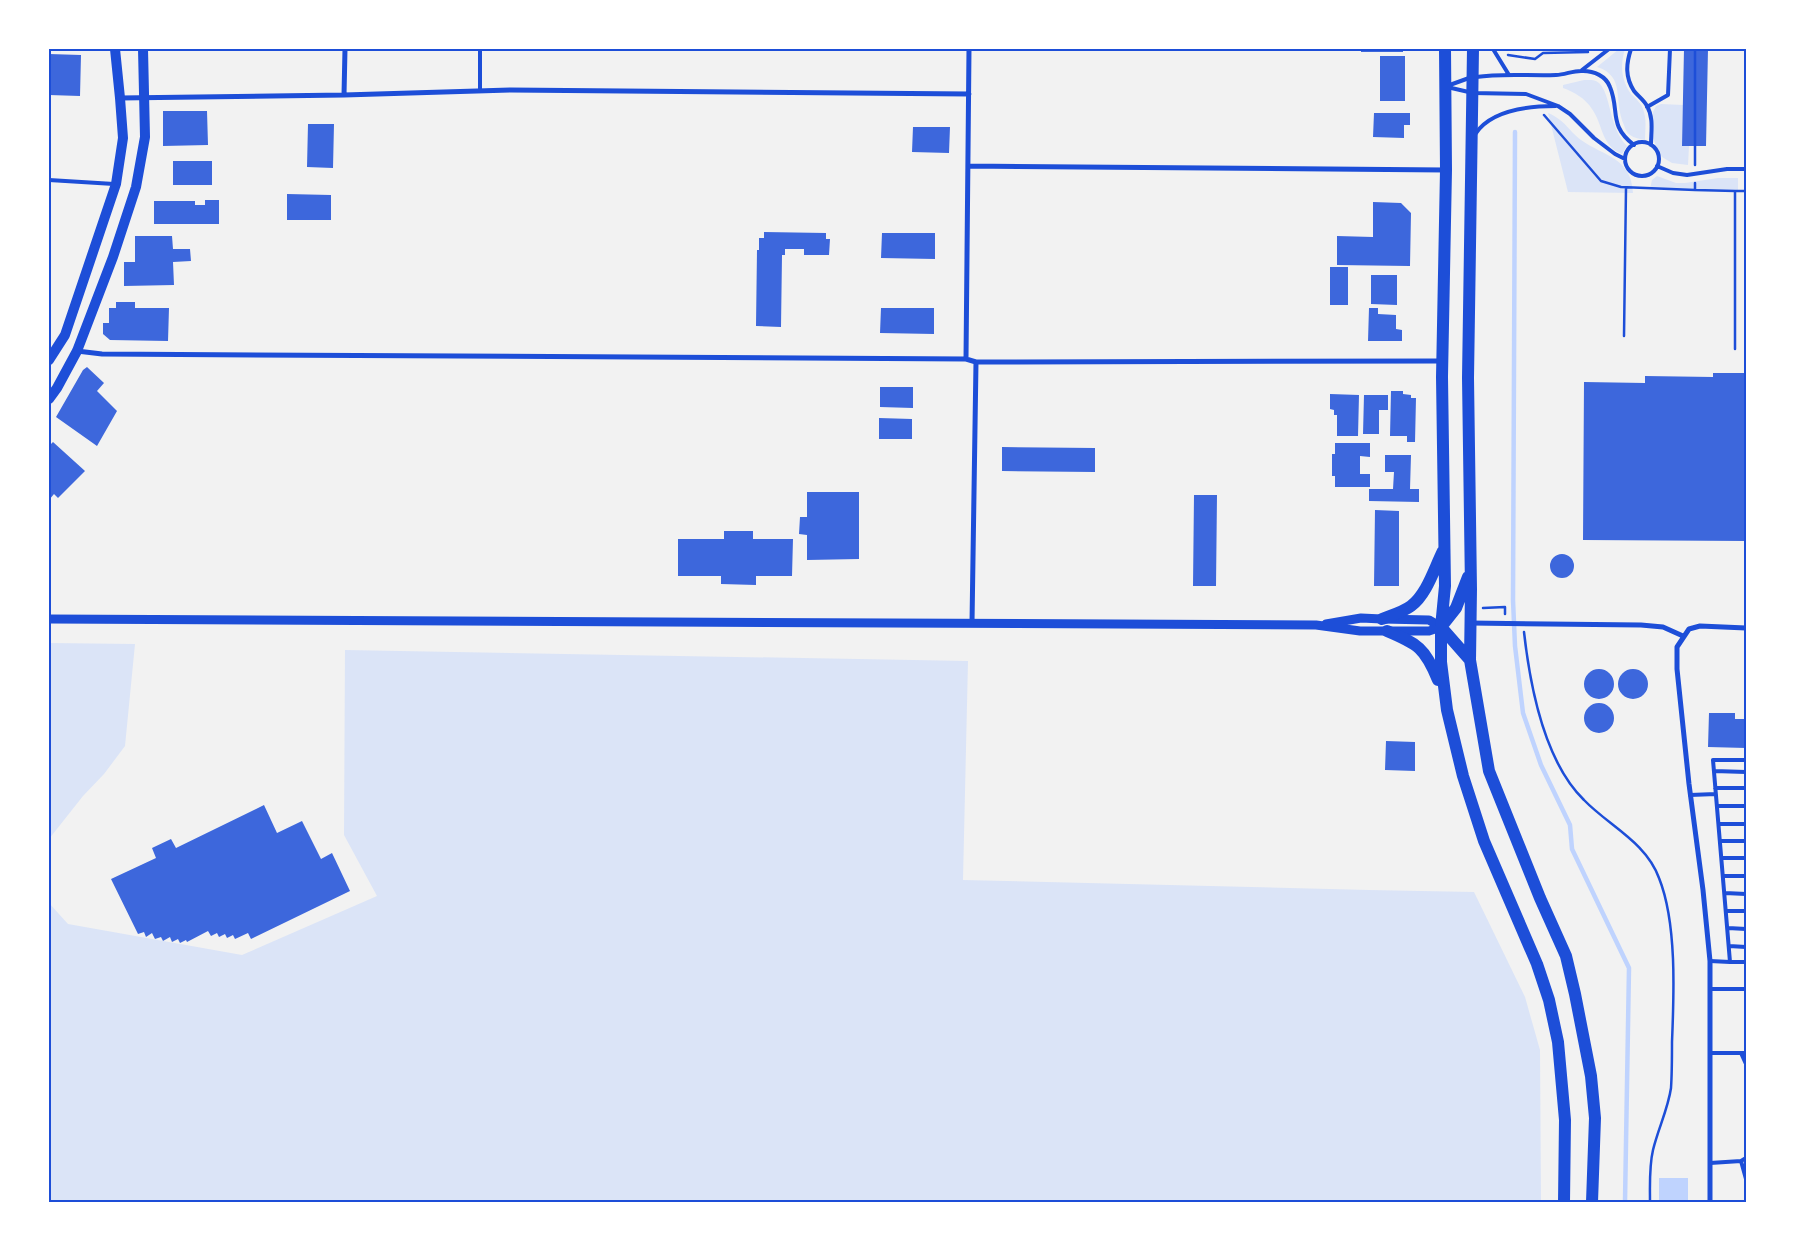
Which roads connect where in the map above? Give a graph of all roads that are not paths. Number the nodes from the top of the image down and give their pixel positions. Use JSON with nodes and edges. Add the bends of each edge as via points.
{"nodes":[{"id":1,"x":115,"y":49,"type":"edge"},
{"id":2,"x":143,"y":49,"type":"edge"},
{"id":3,"x":345,"y":49,"type":"edge"},
{"id":4,"x":480,"y":49,"type":"edge"},
{"id":5,"x":970,"y":49,"type":"edge"},
{"id":6,"x":1445,"y":49,"type":"edge"},
{"id":7,"x":1473,"y":49,"type":"edge"},
{"id":8,"x":1493,"y":49,"type":"edge"},
{"id":9,"x":1609,"y":49,"type":"edge"},
{"id":10,"x":1631,"y":49,"type":"edge"},
{"id":11,"x":1670,"y":49,"type":"edge"},
{"id":12,"x":1582,"y":70,"type":"junction"},
{"id":13,"x":1510,"y":75,"type":"junction"},
{"id":14,"x":1473,"y":77,"type":"junction"},
{"id":15,"x":1445,"y":87,"type":"junction"},
{"id":16,"x":480,"y":91,"type":"junction"},
{"id":17,"x":1473,"y":93,"type":"junction"},
{"id":18,"x":969,"y":94,"type":"junction"},
{"id":19,"x":344,"y":95,"type":"junction"},
{"id":20,"x":145,"y":97,"type":"junction"},
{"id":21,"x":120,"y":98,"type":"junction"},
{"id":22,"x":1558,"y":106,"type":"junction"},
{"id":23,"x":1647,"y":107,"type":"junction"},
{"id":24,"x":1472,"y":139,"type":"junction"},
{"id":25,"x":1634,"y":145,"type":"junction"},
{"id":26,"x":1650,"y":145,"type":"junction"},
{"id":27,"x":1625,"y":159,"type":"junction"},
{"id":28,"x":968,"y":166,"type":"junction"},
{"id":29,"x":1657,"y":166,"type":"junction"},
{"id":30,"x":1746,"y":169,"type":"edge"},
{"id":31,"x":1446,"y":170,"type":"junction"},
{"id":32,"x":49,"y":180,"type":"edge"},
{"id":33,"x":116,"y":184,"type":"junction"},
{"id":34,"x":76,"y":351,"type":"junction"},
{"id":35,"x":966,"y":359,"type":"junction"},
{"id":36,"x":49,"y":360,"type":"edge"},
{"id":37,"x":1442,"y":361,"type":"junction"},
{"id":38,"x":976,"y":362,"type":"junction"},
{"id":39,"x":49,"y":399,"type":"edge"},
{"id":40,"x":1444,"y":549,"type":"junction"},
{"id":41,"x":1471,"y":568,"type":"junction"},
{"id":42,"x":1382,"y":618,"type":"junction"},
{"id":43,"x":49,"y":619,"type":"edge"},
{"id":44,"x":972,"y":623,"type":"junction"},
{"id":45,"x":1470,"y":623,"type":"junction"},
{"id":46,"x":1316,"y":626,"type":"junction"},
{"id":47,"x":1441,"y":627,"type":"junction"},
{"id":48,"x":1746,"y":628,"type":"edge"},
{"id":49,"x":1387,"y":631,"type":"junction"},
{"id":50,"x":1683,"y":636,"type":"junction"},
{"id":51,"x":1470,"y":660,"type":"junction"},
{"id":52,"x":1446,"y":700,"type":"junction"},
{"id":53,"x":1746,"y":760,"type":"edge"},
{"id":54,"x":1714,"y":772,"type":"junction"},
{"id":55,"x":1746,"y":772,"type":"edge"},
{"id":56,"x":1716,"y":788,"type":"junction"},
{"id":57,"x":1746,"y":788,"type":"edge"},
{"id":58,"x":1716,"y":794,"type":"junction"},
{"id":59,"x":1690,"y":795,"type":"junction"},
{"id":60,"x":1717,"y":806,"type":"junction"},
{"id":61,"x":1746,"y":806,"type":"edge"},
{"id":62,"x":1719,"y":824,"type":"junction"},
{"id":63,"x":1746,"y":824,"type":"edge"},
{"id":64,"x":1720,"y":841,"type":"junction"},
{"id":65,"x":1746,"y":841,"type":"edge"},
{"id":66,"x":1722,"y":858,"type":"junction"},
{"id":67,"x":1746,"y":858,"type":"edge"},
{"id":68,"x":1723,"y":876,"type":"junction"},
{"id":69,"x":1746,"y":876,"type":"edge"},
{"id":70,"x":1725,"y":893,"type":"junction"},
{"id":71,"x":1746,"y":894,"type":"edge"},
{"id":72,"x":1726,"y":911,"type":"junction"},
{"id":73,"x":1746,"y":911,"type":"edge"},
{"id":74,"x":1728,"y":928,"type":"junction"},
{"id":75,"x":1746,"y":929,"type":"edge"},
{"id":76,"x":1729,"y":946,"type":"junction"},
{"id":77,"x":1746,"y":947,"type":"edge"},
{"id":78,"x":1710,"y":961,"type":"junction"},
{"id":79,"x":1730,"y":962,"type":"junction"},
{"id":80,"x":1746,"y":962,"type":"edge"},
{"id":81,"x":1710,"y":989,"type":"junction"},
{"id":82,"x":1746,"y":989,"type":"edge"},
{"id":83,"x":1710,"y":1053,"type":"junction"},
{"id":84,"x":1744,"y":1053,"type":"edge"},
{"id":85,"x":1746,"y":1064,"type":"edge"},
{"id":86,"x":1746,"y":1158,"type":"edge"},
{"id":87,"x":1741,"y":1161,"type":"junction"},
{"id":88,"x":1710,"y":1163,"type":"junction"},
{"id":89,"x":1746,"y":1179,"type":"edge"},
{"id":90,"x":1564,"y":1202,"type":"edge"},
{"id":91,"x":1592,"y":1202,"type":"edge"},
{"id":92,"x":1710,"y":1202,"type":"edge"}],
"edges":[{"from":1,"to":21,"type":"main road"},
{"from":2,"to":20,"type":"main road"},
{"from":3,"to":19,"type":"street"},
{"from":4,"to":16,"type":"lane"},
{"from":5,"to":18,"type":"street"},
{"from":6,"to":15,"type":"main road"},
{"from":7,"to":14,"type":"main road"},
{"from":8,"to":13,"type":"lane"},
{"from":9,"to":12,"type":"lane"},
{"from":10,"to":23,"type":"lane","via":[[1626,71]]},
{"from":11,"to":23,"type":"lane","via":[[1668,95]]},
{"from":12,"to":13,"type":"lane","via":[[1562,75]]},
{"from":12,"to":25,"type":"lane","via":[[1601,74],[1610,86],[1617,124],[1623,137]]},
{"from":13,"to":14,"type":"lane"},
{"from":14,"to":15,"type":"lane"},
{"from":14,"to":17,"type":"main road"},
{"from":15,"to":17,"type":"lane"},
{"from":15,"to":31,"type":"main road"},
{"from":16,"to":18,"type":"street"},
{"from":16,"to":19,"type":"street"},
{"from":17,"to":22,"type":"lane","via":[[1526,94]]},
{"from":17,"to":24,"type":"main road"},
{"from":18,"to":28,"type":"street"},
{"from":19,"to":20,"type":"street"},
{"from":20,"to":21,"type":"street"},
{"from":20,"to":34,"type":"main road","via":[[145,137],[136,187]]},
{"from":21,"to":33,"type":"main road","via":[[122,138]]},
{"from":22,"to":24,"type":"lane","via":[[1530,106],[1491,119]]},
{"from":22,"to":27,"type":"lane","via":[[1594,138]]},
{"from":23,"to":26,"type":"lane","via":[[1652,122]]},
{"from":24,"to":41,"type":"main road","via":[[1468,378]]},
{"from":25,"to":26,"type":"lane"},
{"from":25,"to":27,"type":"lane"},
{"from":26,"to":29,"type":"lane","via":[[1658,155]]},
{"from":27,"to":29,"type":"lane","via":[[1630,171],[1640,176],[1650,174]]},
{"from":28,"to":31,"type":"street"},
{"from":28,"to":35,"type":"street"},
{"from":29,"to":30,"type":"lane","via":[[1673,172],[1695,174]]},
{"from":31,"to":37,"type":"main road"},
{"from":32,"to":33,"type":"lane"},
{"from":33,"to":36,"type":"main road","via":[[65,335]]},
{"from":34,"to":35,"type":"street","via":[[102,354]]},
{"from":34,"to":39,"type":"main road"},
{"from":35,"to":38,"type":"street"},
{"from":37,"to":38,"type":"street"},
{"from":37,"to":40,"type":"main road"},
{"from":38,"to":44,"type":"street"},
{"from":40,"to":42,"type":"main road","via":[[1416,601]]},
{"from":40,"to":47,"type":"main road"},
{"from":41,"to":45,"type":"main road"},
{"from":41,"to":47,"type":"main road","via":[[1456,608]]},
{"from":42,"to":46,"type":"street","via":[[1361,618]]},
{"from":42,"to":47,"type":"street","via":[[1429,620]]},
{"from":43,"to":44,"type":"street"},
{"from":44,"to":46,"type":"street"},
{"from":45,"to":50,"type":"street","via":[[1641,625],[1662,627]]},
{"from":45,"to":51,"type":"main road"},
{"from":46,"to":49,"type":"street"},
{"from":47,"to":49,"type":"street","via":[[1429,632]]},
{"from":47,"to":51,"type":"main road"},
{"from":47,"to":52,"type":"main road"},
{"from":48,"to":50,"type":"street","via":[[1700,626],[1689,629]]},
{"from":49,"to":52,"type":"main road","via":[[1409,640],[1425,653]]},
{"from":50,"to":59,"type":"street","via":[[1677,647],[1677,669]]},
{"from":51,"to":91,"type":"main road","via":[[1489,771],[1566,956],[1577,1003],[1591,1076],[1594,1118]]},
{"from":52,"to":90,"type":"main road","via":[[1463,776],[1484,841],[1537,964],[1549,1000],[1558,1042],[1565,1120]]},
{"from":53,"to":54,"type":"lane","via":[[1713,760]]},
{"from":54,"to":55,"type":"lane"},
{"from":54,"to":56,"type":"lane"},
{"from":56,"to":57,"type":"lane"},
{"from":56,"to":58,"type":"lane"},
{"from":58,"to":59,"type":"lane"},
{"from":58,"to":60,"type":"lane"},
{"from":59,"to":78,"type":"street"},
{"from":60,"to":61,"type":"lane"},
{"from":60,"to":62,"type":"lane"},
{"from":62,"to":63,"type":"lane"},
{"from":62,"to":64,"type":"lane"},
{"from":64,"to":65,"type":"lane"},
{"from":64,"to":66,"type":"lane"},
{"from":66,"to":67,"type":"lane"},
{"from":66,"to":68,"type":"lane"},
{"from":68,"to":69,"type":"lane"},
{"from":68,"to":70,"type":"lane"},
{"from":70,"to":71,"type":"lane"},
{"from":70,"to":72,"type":"lane"},
{"from":72,"to":73,"type":"lane"},
{"from":72,"to":74,"type":"lane"},
{"from":74,"to":75,"type":"lane"},
{"from":74,"to":76,"type":"lane"},
{"from":76,"to":77,"type":"lane"},
{"from":76,"to":79,"type":"lane"},
{"from":78,"to":79,"type":"lane"},
{"from":78,"to":81,"type":"street"},
{"from":79,"to":80,"type":"lane"},
{"from":81,"to":82,"type":"lane"},
{"from":81,"to":83,"type":"street"},
{"from":83,"to":84,"type":"lane"},
{"from":83,"to":88,"type":"street"},
{"from":84,"to":85,"type":"lane"},
{"from":86,"to":87,"type":"lane"},
{"from":87,"to":88,"type":"lane"},
{"from":87,"to":89,"type":"lane"},
{"from":88,"to":92,"type":"street"}]}
